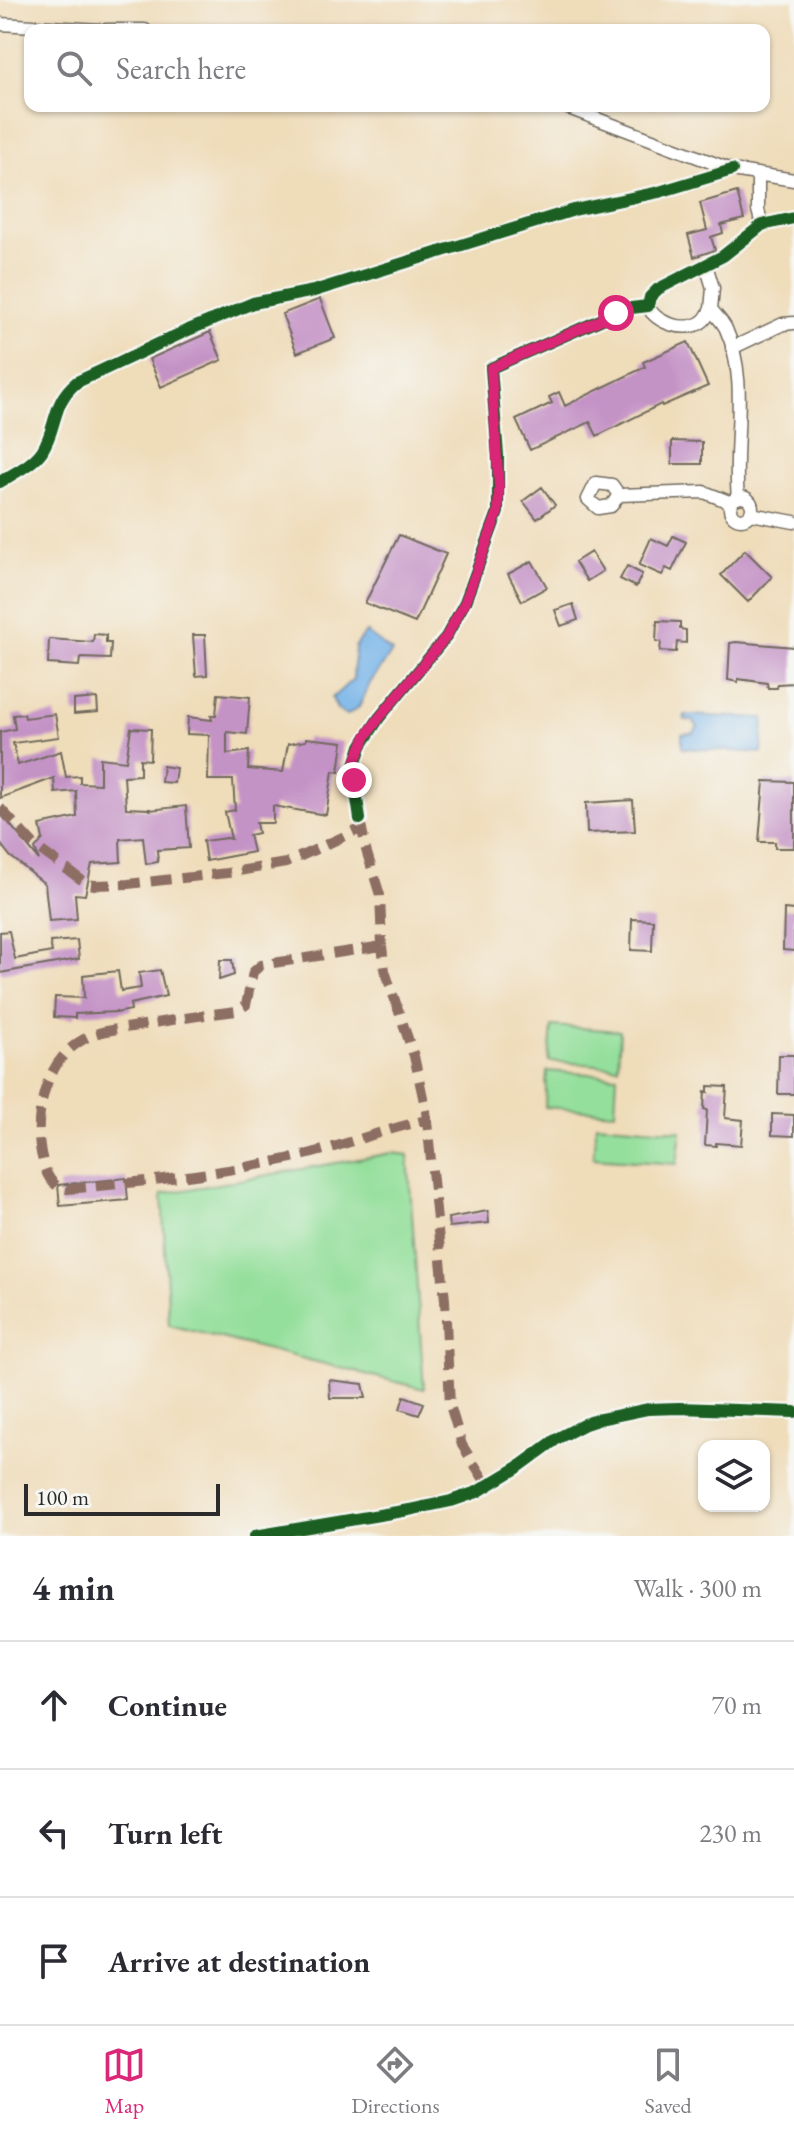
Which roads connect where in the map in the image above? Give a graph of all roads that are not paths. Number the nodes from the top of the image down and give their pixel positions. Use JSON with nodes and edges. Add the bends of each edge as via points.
{"nodes":[{"id":1,"x":0,"y":24,"type":"edge"},
{"id":2,"x":24,"y":25,"type":"edge"},
{"id":3,"x":579,"y":112,"type":"edge"},
{"id":4,"x":732,"y":170,"type":"junction"},
{"id":5,"x":758,"y":175,"type":"junction"},
{"id":6,"x":794,"y":180,"type":"edge"},
{"id":7,"x":794,"y":218,"type":"edge"},
{"id":8,"x":762,"y":225,"type":"junction"},
{"id":9,"x":706,"y":265,"type":"junction"},
{"id":10,"x":648,"y":306,"type":"junction"},
{"id":11,"x":711,"y":309,"type":"junction"},
{"id":12,"x":794,"y":323,"type":"edge"},
{"id":13,"x":732,"y":348,"type":"junction"},
{"id":14,"x":0,"y":482,"type":"edge"},
{"id":15,"x":619,"y":495,"type":"dead end"},
{"id":16,"x":735,"y":500,"type":"junction"},
{"id":17,"x":794,"y":522,"type":"edge"},
{"id":18,"x":360,"y":819,"type":"dead end"},
{"id":19,"x":794,"y":1412,"type":"edge"},
{"id":20,"x":255,"y":1536,"type":"edge"}],
"edges":[{"from":1,"to":2,"type":"street"},
{"from":3,"to":4,"type":"street"},
{"from":4,"to":5,"type":"street"},
{"from":4,"to":14,"type":"street","via":[[574,210],[314,291],[253,303],[186,331],[77,382],[64,393],[36,459]]},
{"from":5,"to":6,"type":"street"},
{"from":5,"to":8,"type":"street"},
{"from":7,"to":8,"type":"street"},
{"from":8,"to":9,"type":"street"},
{"from":9,"to":10,"type":"street","via":[[658,289]]},
{"from":9,"to":11,"type":"street","via":[[713,288]]},
{"from":10,"to":11,"type":"street","via":[[655,317],[684,326],[704,320]]},
{"from":10,"to":18,"type":"street","via":[[616,313],[491,368],[498,512],[465,602],[446,637],[361,746],[353,772]]},
{"from":11,"to":13,"type":"street","via":[[726,328]]},
{"from":12,"to":13,"type":"street"},
{"from":13,"to":16,"type":"street","via":[[739,424]]},
{"from":15,"to":16,"type":"street","via":[[704,492]]},
{"from":16,"to":17,"type":"street","via":[[731,511],[736,518],[751,514]]},
{"from":19,"to":20,"type":"street","via":[[648,1409],[600,1419],[558,1438],[496,1482],[451,1501]]}]}
